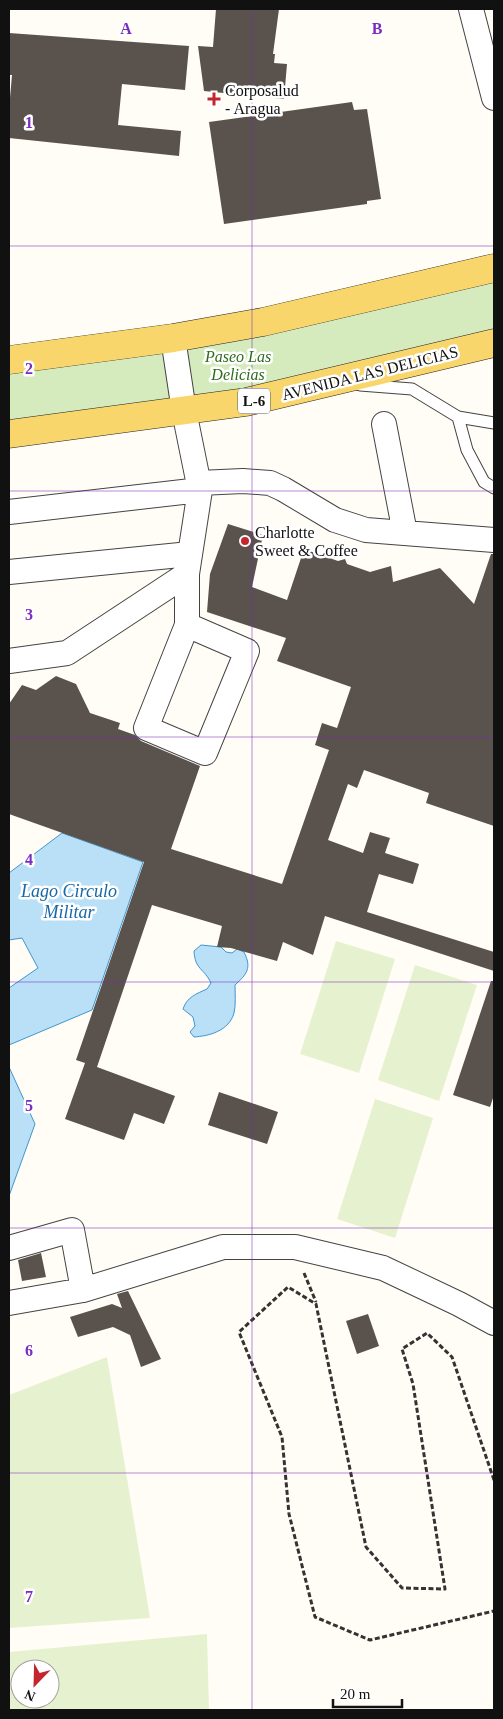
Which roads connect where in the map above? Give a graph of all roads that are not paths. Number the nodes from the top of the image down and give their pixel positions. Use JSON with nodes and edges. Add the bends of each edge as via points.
{"nodes":[{"id":1,"x":471,"y":9,"type":"edge"},
{"id":2,"x":494,"y":98,"type":"edge"},
{"id":3,"x":494,"y":268,"type":"edge"},
{"id":4,"x":173,"y":338,"type":"junction"},
{"id":5,"x":494,"y":343,"type":"edge"},
{"id":6,"x":9,"y":360,"type":"edge"},
{"id":7,"x":331,"y":382,"type":"junction"},
{"id":8,"x":184,"y":411,"type":"junction"},
{"id":9,"x":458,"y":418,"type":"junction"},
{"id":10,"x":494,"y":423,"type":"edge"},
{"id":11,"x":384,"y":424,"type":"dead end"},
{"id":12,"x":9,"y":434,"type":"edge"},
{"id":13,"x":200,"y":486,"type":"junction"},
{"id":14,"x":494,"y":488,"type":"edge"},
{"id":15,"x":9,"y":512,"type":"edge"},
{"id":16,"x":405,"y":533,"type":"junction"},
{"id":17,"x":494,"y":540,"type":"edge"},
{"id":18,"x":188,"y":564,"type":"junction"},
{"id":19,"x":9,"y":572,"type":"edge"},
{"id":20,"x":187,"y":626,"type":"junction"},
{"id":21,"x":9,"y":661,"type":"edge"},
{"id":22,"x":9,"y":1248,"type":"edge"},
{"id":23,"x":83,"y":1290,"type":"junction"},
{"id":24,"x":9,"y":1303,"type":"edge"},
{"id":25,"x":494,"y":1323,"type":"edge"}],
"edges":[{"from":1,"to":2,"type":"street"},
{"from":3,"to":4,"type":"main road","via":[[263,322]]},
{"from":4,"to":6,"type":"main road"},
{"from":4,"to":8,"type":"street"},
{"from":5,"to":7,"type":"main road","name":"AVENIDA LAS DELICIAS","number":"L-6"},
{"from":7,"to":8,"type":"main road","name":"AVENIDA LAS DELICIAS","number":"L-6","via":[[246,402]]},
{"from":7,"to":9,"type":"lane","via":[[412,389]]},
{"from":8,"to":12,"type":"main road","name":"AVENIDA LAS DELICIAS","number":"L-6"},
{"from":8,"to":13,"type":"street"},
{"from":9,"to":10,"type":"lane"},
{"from":9,"to":14,"type":"lane","via":[[467,450],[484,482]]},
{"from":11,"to":16,"type":"street"},
{"from":13,"to":15,"type":"street"},
{"from":13,"to":16,"type":"street","via":[[243,481],[270,483],[347,525]]},
{"from":13,"to":18,"type":"street"},
{"from":16,"to":17,"type":"street"},
{"from":18,"to":19,"type":"street"},
{"from":18,"to":20,"type":"street"},
{"from":18,"to":21,"type":"street","via":[[67,653]]},
{"from":20,"to":20,"type":"street","via":[[146,728],[205,753],[247,651]]},
{"from":22,"to":23,"type":"street","via":[[72,1230]]},
{"from":23,"to":24,"type":"street"},
{"from":23,"to":25,"type":"street","via":[[223,1247],[294,1247],[383,1268]]}]}
